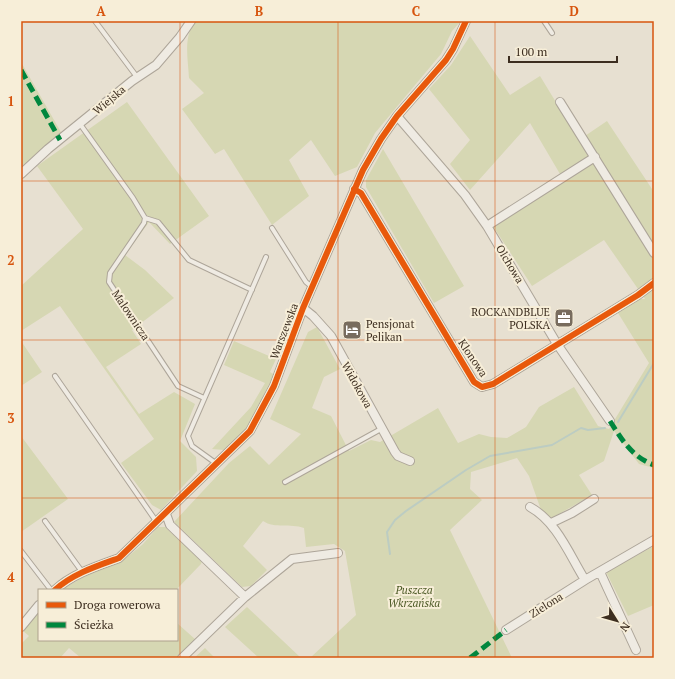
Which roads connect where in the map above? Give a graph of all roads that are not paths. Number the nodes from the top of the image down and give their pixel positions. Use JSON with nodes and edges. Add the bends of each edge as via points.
{"nodes":[{"id":1,"x":95,"y":21,"type":"edge"},
{"id":2,"x":466,"y":21,"type":"edge"},
{"id":3,"x":544,"y":21,"type":"edge"},
{"id":4,"x":187,"y":23,"type":"edge"},
{"id":5,"x":552,"y":33,"type":"dead end"},
{"id":6,"x":137,"y":77,"type":"junction"},
{"id":7,"x":560,"y":102,"type":"dead end"},
{"id":8,"x":397,"y":116,"type":"junction"},
{"id":9,"x":80,"y":124,"type":"junction"},
{"id":10,"x":595,"y":157,"type":"junction"},
{"id":11,"x":21,"y":174,"type":"edge"},
{"id":12,"x":354,"y":189,"type":"junction"},
{"id":13,"x":145,"y":218,"type":"junction"},
{"id":14,"x":487,"y":226,"type":"junction"},
{"id":15,"x":272,"y":228,"type":"dead end"},
{"id":16,"x":654,"y":253,"type":"edge"},
{"id":17,"x":266,"y":257,"type":"dead end"},
{"id":18,"x":654,"y":283,"type":"edge"},
{"id":19,"x":313,"y":287,"type":"junction"},
{"id":20,"x":252,"y":290,"type":"junction"},
{"id":21,"x":303,"y":308,"type":"junction"},
{"id":22,"x":557,"y":344,"type":"junction"},
{"id":23,"x":54,"y":376,"type":"dead end"},
{"id":24,"x":204,"y":398,"type":"junction"},
{"id":25,"x":610,"y":421,"type":"dead end"},
{"id":26,"x":381,"y":429,"type":"junction"},
{"id":27,"x":410,"y":460,"type":"dead end"},
{"id":28,"x":217,"y":464,"type":"junction"},
{"id":29,"x":285,"y":482,"type":"dead end"},
{"id":30,"x":594,"y":499,"type":"dead end"},
{"id":31,"x":530,"y":507,"type":"dead end"},
{"id":32,"x":166,"y":514,"type":"junction"},
{"id":33,"x":45,"y":521,"type":"dead end"},
{"id":34,"x":157,"y":522,"type":"junction"},
{"id":35,"x":551,"y":523,"type":"junction"},
{"id":36,"x":654,"y":540,"type":"edge"},
{"id":37,"x":21,"y":551,"type":"edge"},
{"id":38,"x":338,"y":553,"type":"dead end"},
{"id":39,"x":600,"y":572,"type":"junction"},
{"id":40,"x":83,"y":573,"type":"junction"},
{"id":41,"x":585,"y":580,"type":"junction"},
{"id":42,"x":50,"y":589,"type":"edge"},
{"id":43,"x":56,"y":589,"type":"edge"},
{"id":44,"x":244,"y":598,"type":"junction"},
{"id":45,"x":38,"y":606,"type":"edge"},
{"id":46,"x":21,"y":627,"type":"edge"},
{"id":47,"x":506,"y":630,"type":"dead end"},
{"id":48,"x":636,"y":650,"type":"dead end"},
{"id":49,"x":182,"y":658,"type":"edge"}],
"edges":[{"from":1,"to":6,"type":"lane"},
{"from":2,"to":8,"type":"street","name":"Warszewska","via":[[446,60]]},
{"from":3,"to":5,"type":"lane"},
{"from":4,"to":6,"type":"street","name":"Wiejska","via":[[169,52],[156,65]]},
{"from":6,"to":9,"type":"street","name":"Wiejska"},
{"from":7,"to":10,"type":"street"},
{"from":8,"to":12,"type":"street","name":"Warszewska","via":[[373,152]]},
{"from":8,"to":14,"type":"street","name":"Olchowa","via":[[465,195]]},
{"from":9,"to":11,"type":"street","name":"Wiejska"},
{"from":9,"to":13,"type":"lane"},
{"from":10,"to":14,"type":"street"},
{"from":10,"to":16,"type":"street"},
{"from":12,"to":19,"type":"street","name":"Warszewska"},
{"from":12,"to":22,"type":"street","name":"Klonowa","via":[[361,193],[477,385],[482,387],[493,384]]},
{"from":13,"to":20,"type":"lane","via":[[158,222],[189,260]]},
{"from":13,"to":24,"type":"lane","name":"Malownicza","via":[[110,273],[109,282],[178,386]]},
{"from":14,"to":22,"type":"street","name":"Olchowa"},
{"from":15,"to":19,"type":"lane","via":[[306,282]]},
{"from":17,"to":20,"type":"lane"},
{"from":18,"to":22,"type":"street","name":"Klonowa"},
{"from":19,"to":21,"type":"street","name":"Warszewska"},
{"from":20,"to":24,"type":"lane"},
{"from":21,"to":26,"type":"street","name":"Widokowa","via":[[331,336]]},
{"from":21,"to":28,"type":"street","name":"Warszewska","via":[[274,386],[250,431]]},
{"from":22,"to":25,"type":"street","name":"Olchowa"},
{"from":23,"to":34,"type":"lane"},
{"from":24,"to":28,"type":"lane","via":[[188,436],[192,446]]},
{"from":26,"to":27,"type":"street","name":"Widokowa","via":[[398,456]]},
{"from":26,"to":29,"type":"lane"},
{"from":28,"to":32,"type":"street","name":"Warszewska"},
{"from":30,"to":35,"type":"street"},
{"from":31,"to":35,"type":"street"},
{"from":32,"to":34,"type":"street","name":"Warszewska"},
{"from":32,"to":44,"type":"street","via":[[170,526]]},
{"from":33,"to":40,"type":"lane"},
{"from":34,"to":40,"type":"street","name":"Warszewska","via":[[119,558]]},
{"from":35,"to":41,"type":"street"},
{"from":36,"to":39,"type":"street","name":"Zielona"},
{"from":37,"to":42,"type":"lane"},
{"from":38,"to":44,"type":"street","via":[[292,559]]},
{"from":39,"to":41,"type":"street","name":"Zielona"},
{"from":39,"to":48,"type":"street"},
{"from":40,"to":43,"type":"street","name":"Warszewska"},
{"from":41,"to":47,"type":"street","name":"Zielona"},
{"from":44,"to":49,"type":"street"},
{"from":45,"to":46,"type":"street"}]}
